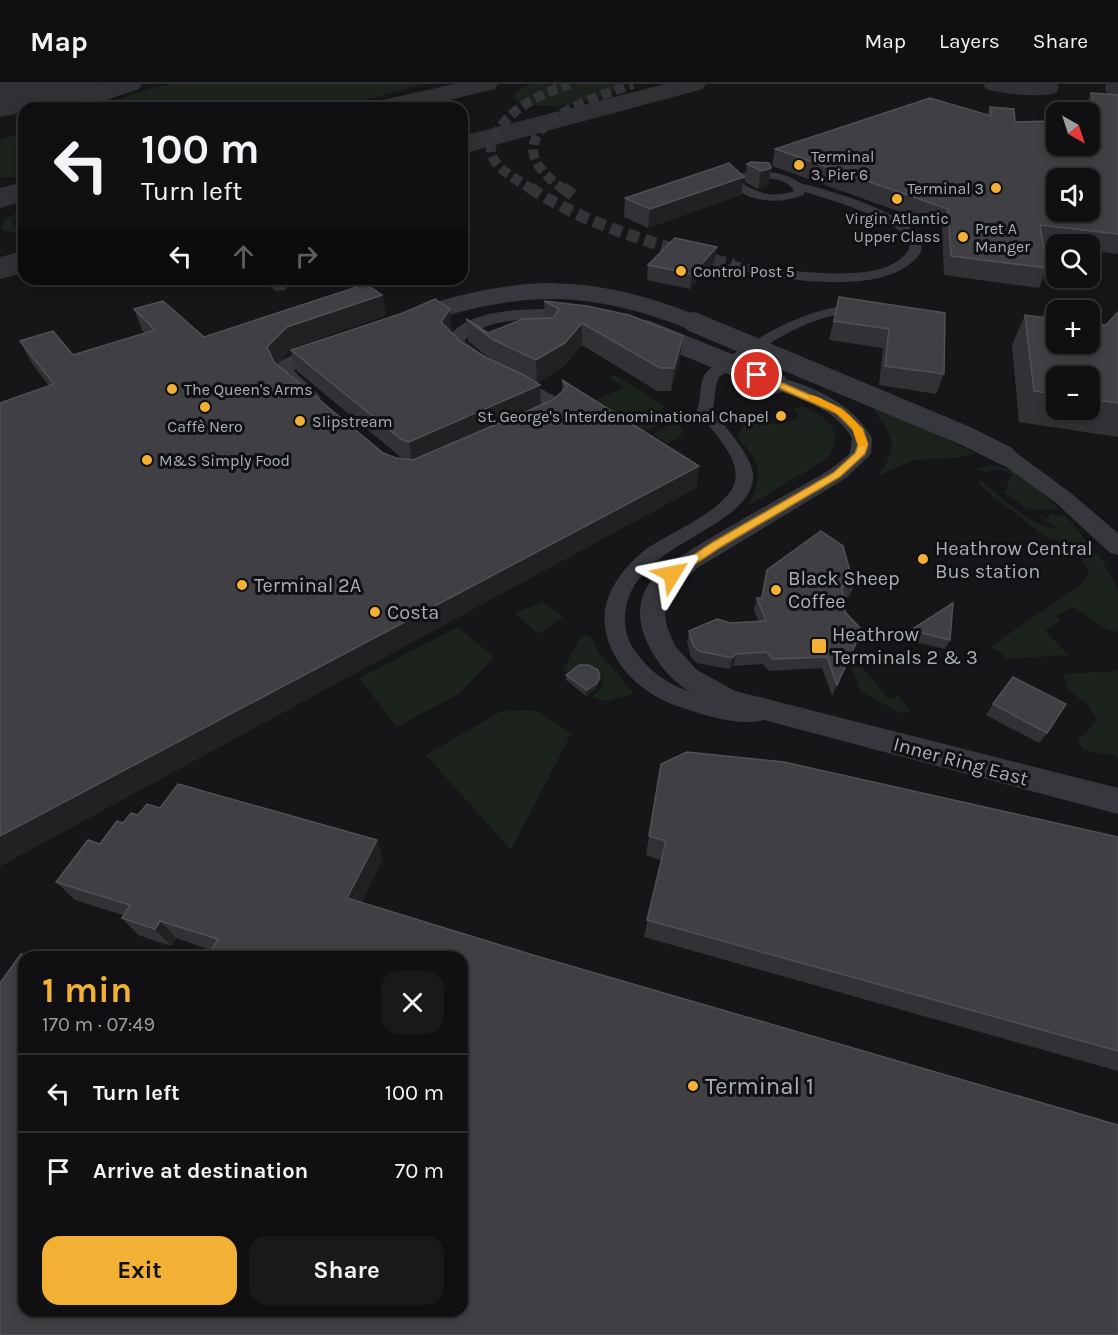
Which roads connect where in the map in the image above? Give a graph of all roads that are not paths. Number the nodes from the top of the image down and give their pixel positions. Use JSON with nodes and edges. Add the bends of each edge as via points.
{"nodes":[{"id":1,"x":799,"y":186,"type":"junction"},
{"id":2,"x":786,"y":197,"type":"junction"},
{"id":3,"x":883,"y":309,"type":"edge"},
{"id":4,"x":590,"y":317,"type":"edge"},
{"id":5,"x":629,"y":325,"type":"edge"},
{"id":6,"x":390,"y":326,"type":"edge"},
{"id":7,"x":315,"y":352,"type":"edge"},
{"id":8,"x":328,"y":411,"type":"edge"},
{"id":9,"x":512,"y":431,"type":"edge"},
{"id":10,"x":1118,"y":547,"type":"edge"},
{"id":11,"x":804,"y":721,"type":"junction"},
{"id":12,"x":1118,"y":801,"type":"edge"}],
"edges":[{"from":1,"to":2,"type":"street","via":[[799,193]]},
{"from":1,"to":2,"type":"street","via":[[759,174],[742,176],[734,182],[759,195]]},
{"from":1,"to":2,"type":"street","via":[[894,222],[912,236],[915,252],[895,268],[857,277],[789,275],[737,262],[851,271],[889,261],[902,247],[892,229],[868,217],[812,198]]},
{"from":3,"to":11,"type":"street","via":[[848,307],[806,318],[713,374],[706,389],[705,410],[740,457],[743,485],[727,506],[642,562],[619,594],[615,607],[613,622],[628,662],[667,693],[709,708]]},
{"from":4,"to":9,"type":"street","via":[[511,317],[480,323],[455,338],[462,349],[505,378],[553,403],[552,412]]},
{"from":5,"to":11,"type":"street","name":"Inner Ring East","bridge":true,"via":[[827,404],[849,418],[862,438],[860,454],[837,475],[672,574],[653,601],[654,629],[671,662],[685,677],[729,700]]},
{"from":6,"to":10,"type":"street","bridge":true,"via":[[460,301],[515,291],[558,289],[622,298],[675,315],[1006,456],[1089,517]]},
{"from":7,"to":8,"type":"street","via":[[290,362],[284,372]]},
{"from":11,"to":12,"type":"street","name":"Inner Ring East"}]}
